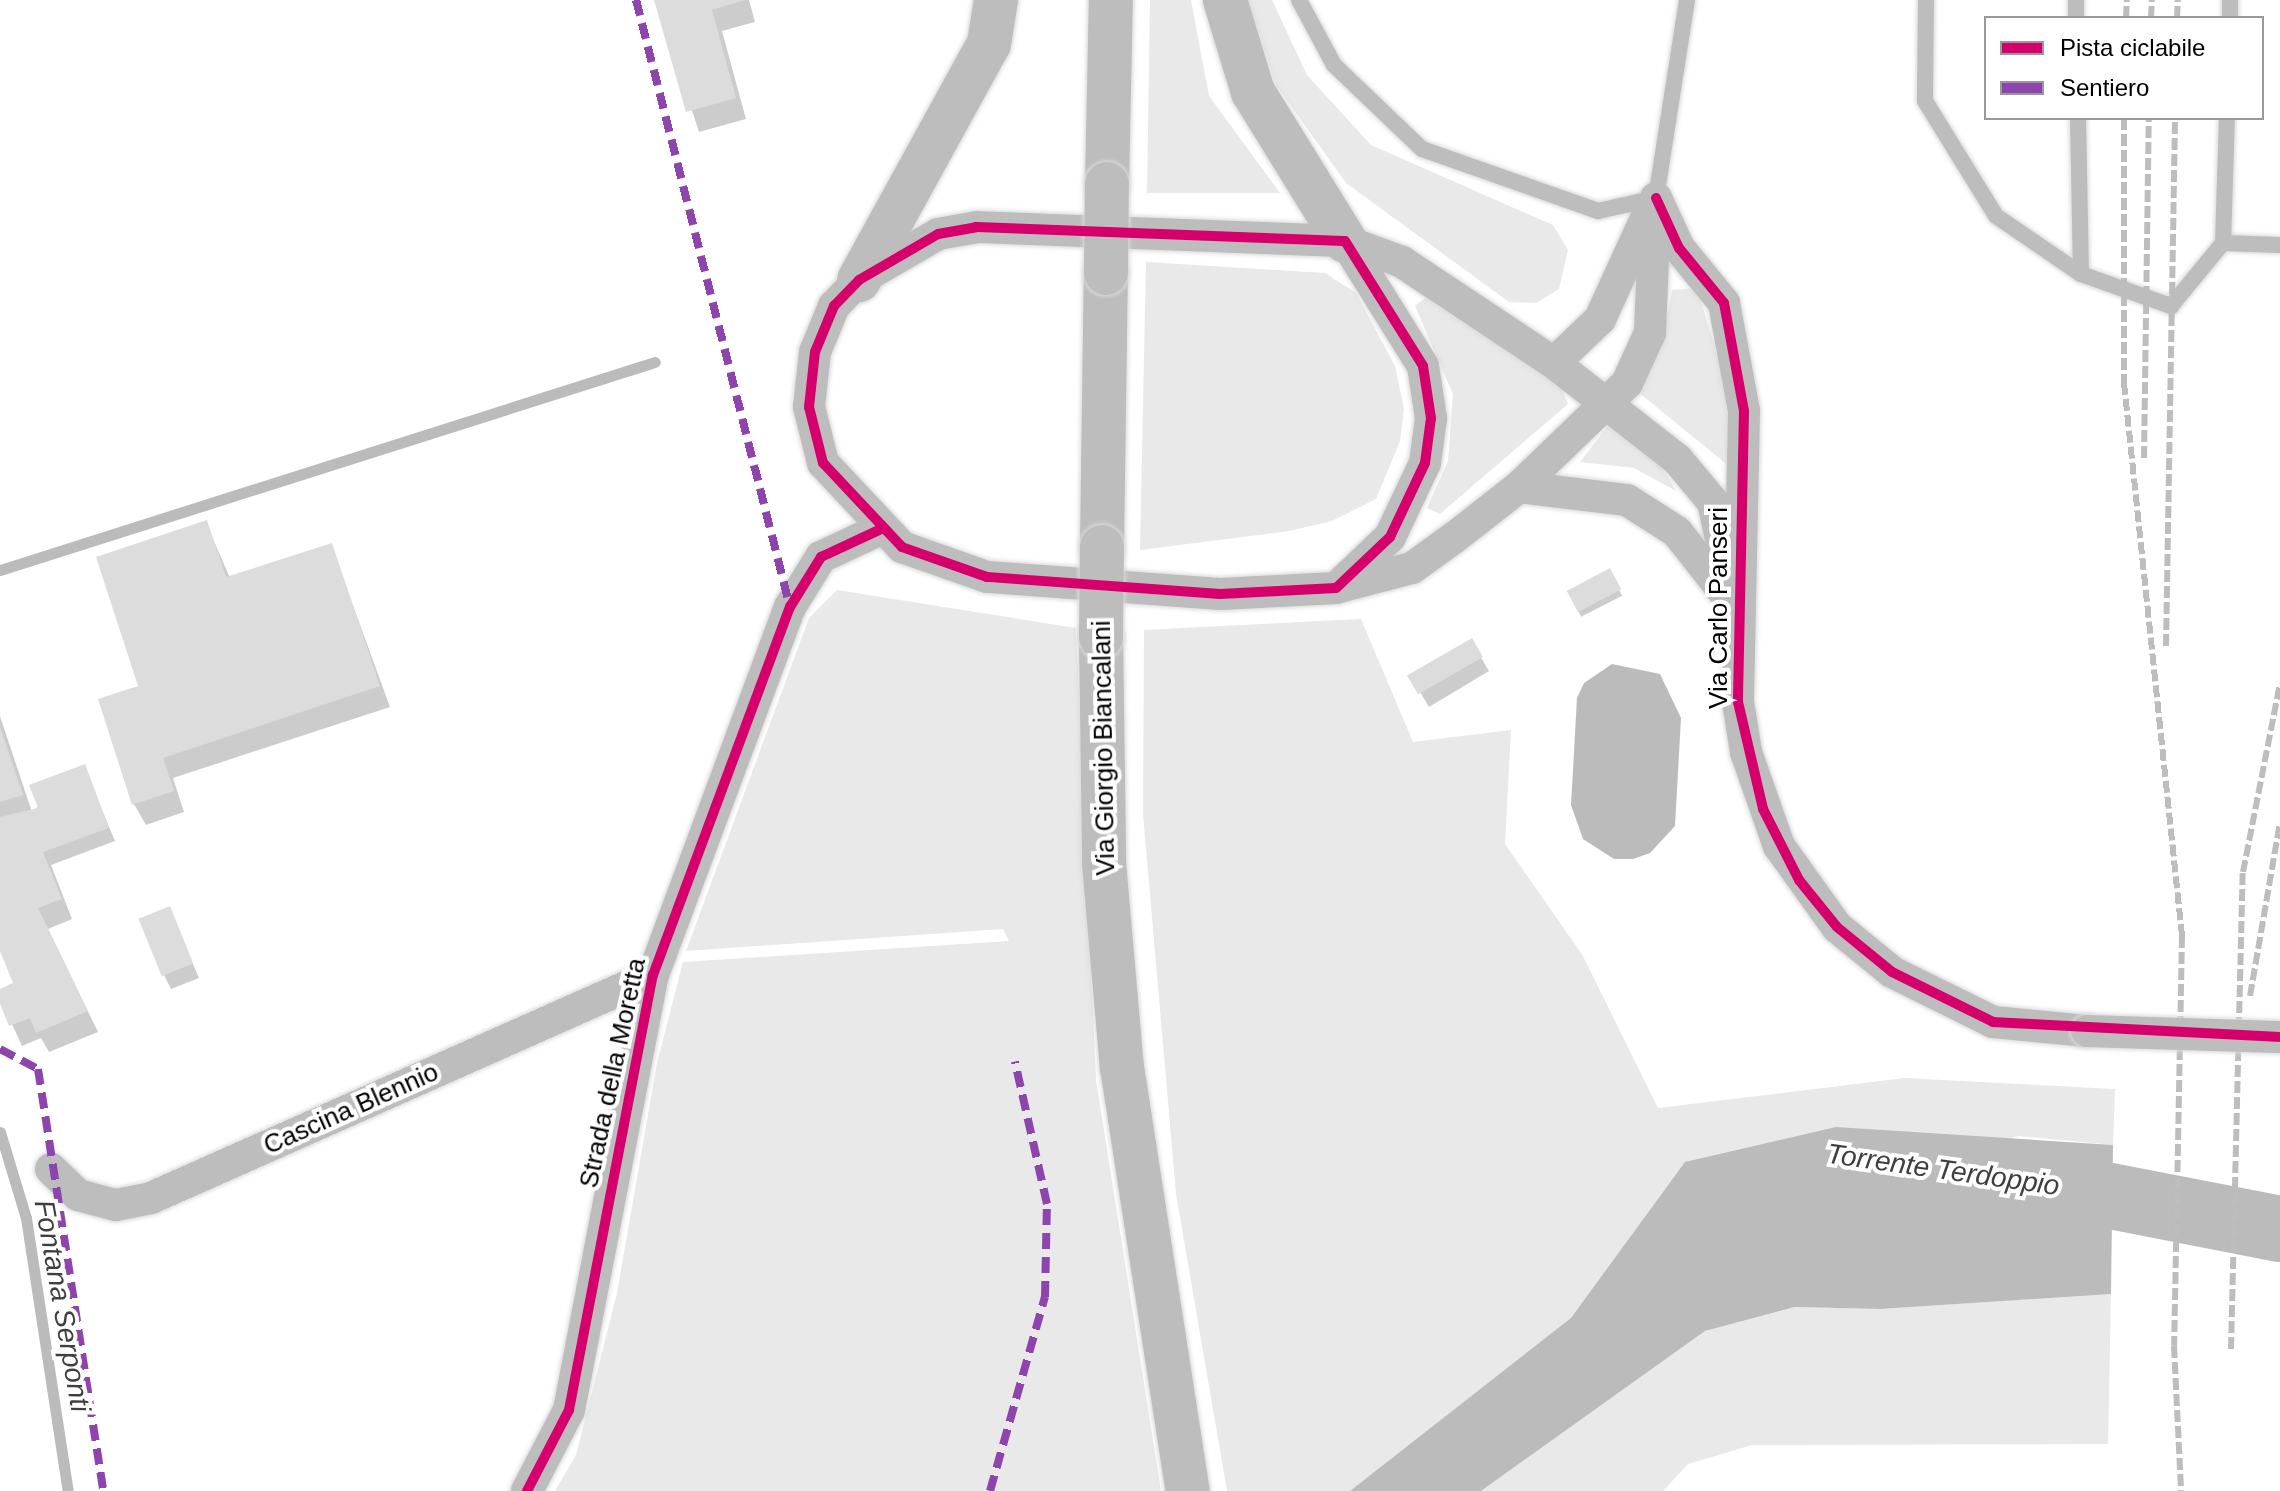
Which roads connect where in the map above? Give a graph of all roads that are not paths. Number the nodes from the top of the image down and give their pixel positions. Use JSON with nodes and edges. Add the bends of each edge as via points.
{"nodes":[{"id":1,"x":996,"y":0,"type":"edge"},
{"id":2,"x":1111,"y":0,"type":"edge"},
{"id":3,"x":1225,"y":0,"type":"edge"},
{"id":4,"x":1299,"y":0,"type":"edge"},
{"id":5,"x":1687,"y":0,"type":"edge"},
{"id":6,"x":1926,"y":0,"type":"edge"},
{"id":7,"x":2078,"y":120,"type":"edge"},
{"id":8,"x":2227,"y":120,"type":"edge"},
{"id":9,"x":1656,"y":198,"type":"junction"},
{"id":10,"x":1345,"y":241,"type":"junction"},
{"id":11,"x":2223,"y":243,"type":"junction"},
{"id":12,"x":2280,"y":245,"type":"edge"},
{"id":13,"x":2081,"y":274,"type":"junction"},
{"id":14,"x":859,"y":280,"type":"junction"},
{"id":15,"x":1554,"y":363,"type":"junction"},
{"id":16,"x":1608,"y":402,"type":"junction"},
{"id":17,"x":1519,"y":487,"type":"junction"},
{"id":18,"x":881,"y":529,"type":"junction"},
{"id":19,"x":1336,"y":588,"type":"junction"},
{"id":20,"x":1737,"y":613,"type":"junction"},
{"id":21,"x":653,"y":975,"type":"junction"},
{"id":22,"x":2280,"y":1037,"type":"edge"},
{"id":23,"x":51,"y":1169,"type":"dead end"},
{"id":24,"x":527,"y":1491,"type":"edge"},
{"id":25,"x":1188,"y":1491,"type":"edge"}],
"edges":[{"from":1,"to":14,"type":"main road","via":[[989,44]]},
{"from":2,"to":25,"type":"main road","name":"Via Giorgio Biancalani","bridge":true,"via":[[1101,637],[1104,863],[1141,1219]]},
{"from":3,"to":10,"type":"main road","via":[[1253,92]]},
{"from":4,"to":9,"type":"lane","via":[[1334,65],[1422,149],[1598,211]]},
{"from":5,"to":9,"type":"lane"},
{"from":6,"to":13,"type":"lane","via":[[1925,101],[1996,216]]},
{"from":7,"to":13,"type":"lane"},
{"from":8,"to":11,"type":"lane"},
{"from":9,"to":15,"type":"street","via":[[1600,319]]},
{"from":9,"to":16,"type":"street","via":[[1650,333],[1627,383]]},
{"from":9,"to":20,"type":"street","name":"Via Carlo Panseri","via":[[1727,319],[1744,411]]},
{"from":10,"to":14,"type":"street","name":"Via Carlo Panseri","via":[[976,227],[938,234]]},
{"from":10,"to":15,"type":"street","name":"Via Carlo Panseri","via":[[1402,262]]},
{"from":10,"to":19,"type":"street","via":[[1423,366],[1431,418],[1425,463],[1390,537]]},
{"from":11,"to":12,"type":"lane"},
{"from":11,"to":13,"type":"lane","via":[[2171,306]]},
{"from":14,"to":18,"type":"street","name":"Via Carlo Panseri","via":[[834,306],[815,352],[809,407],[823,463]]},
{"from":15,"to":16,"type":"street","name":"Via Carlo Panseri"},
{"from":16,"to":17,"type":"street"},
{"from":16,"to":20,"type":"street","name":"Via Carlo Panseri","via":[[1677,459],[1713,502]]},
{"from":17,"to":19,"type":"street","via":[[1412,568]]},
{"from":17,"to":20,"type":"street","name":"Via Carlo Panseri","via":[[1627,500],[1706,560]]},
{"from":18,"to":19,"type":"street","name":"Via Carlo Panseri","via":[[902,547],[987,577],[1220,594]]},
{"from":18,"to":21,"type":"street","name":"Strada della Moretta","via":[[821,557],[790,607]]},
{"from":20,"to":22,"type":"street","name":"Via Carlo Panseri","bridge":true,"via":[[1738,702],[1763,809],[1799,880],[1837,927],[1955,1009],[1993,1022],[2087,1031]]},
{"from":21,"to":23,"type":"street","name":"Cascina Blennio","via":[[151,1198],[116,1205],[78,1195]]},
{"from":21,"to":24,"type":"street","name":"Strada della Moretta","via":[[569,1410]]}]}
